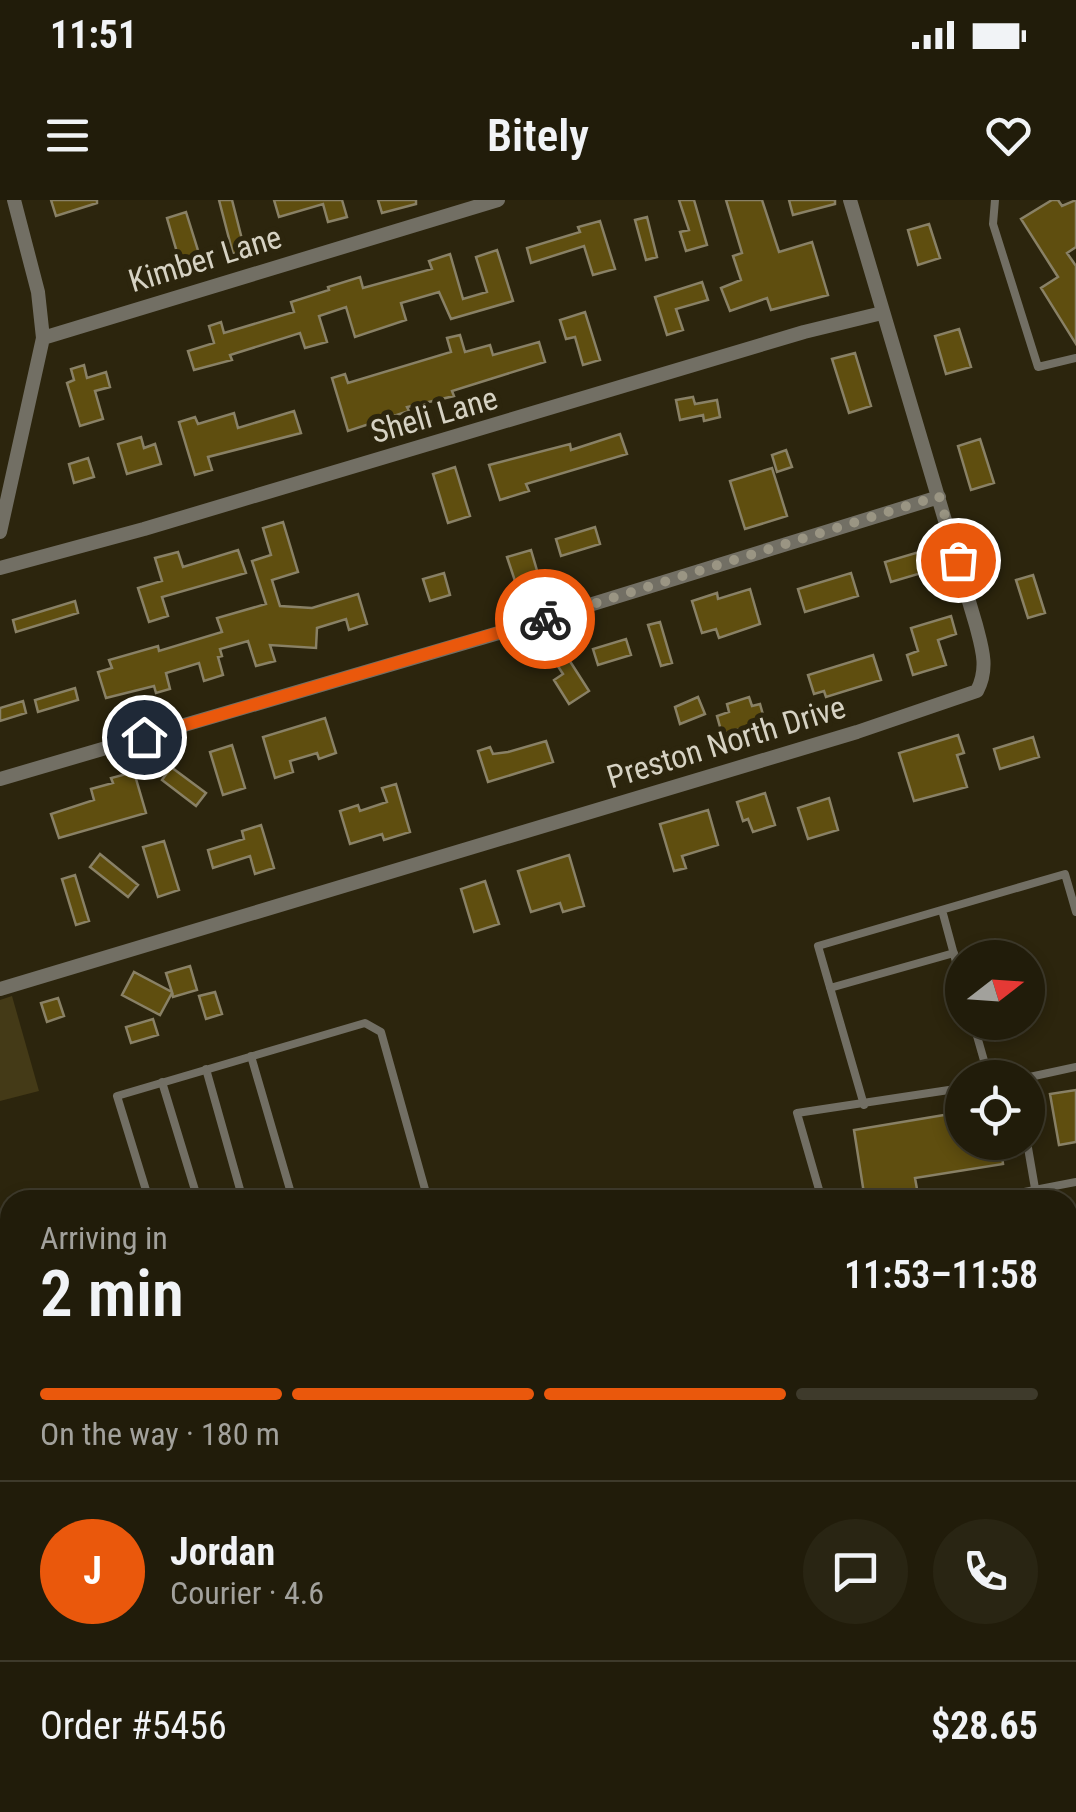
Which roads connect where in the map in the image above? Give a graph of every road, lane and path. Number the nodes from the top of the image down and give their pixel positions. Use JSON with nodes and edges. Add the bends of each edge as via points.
{"nodes":[{"id":1,"x":14,"y":200,"type":"edge"},
{"id":2,"x":498,"y":200,"type":"edge"},
{"id":3,"x":850,"y":200,"type":"edge"},
{"id":4,"x":996,"y":200,"type":"edge"},
{"id":5,"x":882,"y":313,"type":"junction"},
{"id":6,"x":43,"y":338,"type":"junction"},
{"id":7,"x":1076,"y":358,"type":"edge"},
{"id":8,"x":939,"y":496,"type":"junction"},
{"id":9,"x":0,"y":532,"type":"edge"},
{"id":10,"x":0,"y":568,"type":"edge"},
{"id":11,"x":0,"y":779,"type":"edge"},
{"id":12,"x":942,"y":910,"type":"junction"},
{"id":13,"x":1076,"y":912,"type":"edge"},
{"id":14,"x":950,"y":940,"type":"edge"},
{"id":15,"x":945,"y":956,"type":"edge"},
{"id":16,"x":830,"y":988,"type":"junction"},
{"id":17,"x":0,"y":990,"type":"edge"},
{"id":18,"x":252,"y":1056,"type":"junction"},
{"id":19,"x":1076,"y":1066,"type":"edge"},
{"id":20,"x":206,"y":1069,"type":"junction"},
{"id":21,"x":1045,"y":1073,"type":"edge"},
{"id":22,"x":162,"y":1082,"type":"junction"},
{"id":23,"x":945,"y":1091,"type":"edge"},
{"id":24,"x":864,"y":1104,"type":"junction"},
{"id":25,"x":1030,"y":1160,"type":"edge"},
{"id":26,"x":1076,"y":1182,"type":"edge"},
{"id":27,"x":146,"y":1190,"type":"edge"},
{"id":28,"x":195,"y":1190,"type":"edge"},
{"id":29,"x":241,"y":1190,"type":"edge"},
{"id":30,"x":290,"y":1190,"type":"edge"},
{"id":31,"x":425,"y":1190,"type":"edge"},
{"id":32,"x":819,"y":1190,"type":"edge"},
{"id":33,"x":1035,"y":1190,"type":"edge"},
{"id":34,"x":1051,"y":1190,"type":"edge"}],
"edges":[{"from":1,"to":6,"type":"street"},
{"from":2,"to":6,"type":"street","name":"Kimber Lane"},
{"from":3,"to":5,"type":"street","name":"Preston North Drive"},
{"from":4,"to":7,"type":"lane","via":[[993,224],[1038,367]]},
{"from":5,"to":8,"type":"street","name":"Preston North Drive"},
{"from":5,"to":10,"type":"street","name":"Sheli Lane"},
{"from":6,"to":9,"type":"street"},
{"from":8,"to":11,"type":"street"},
{"from":8,"to":17,"type":"street","name":"Preston North Drive","via":[[985,658],[977,691]]},
{"from":12,"to":13,"type":"lane","via":[[1065,874]]},
{"from":12,"to":14,"type":"lane"},
{"from":12,"to":16,"type":"lane","via":[[818,946]]},
{"from":15,"to":16,"type":"lane"},
{"from":16,"to":24,"type":"lane"},
{"from":18,"to":20,"type":"lane"},
{"from":18,"to":30,"type":"lane"},
{"from":18,"to":31,"type":"lane","via":[[365,1022],[380,1032]]},
{"from":19,"to":21,"type":"lane"},
{"from":20,"to":22,"type":"lane"},
{"from":20,"to":29,"type":"lane"},
{"from":22,"to":27,"type":"lane","via":[[117,1096]]},
{"from":22,"to":28,"type":"lane"},
{"from":23,"to":24,"type":"lane"},
{"from":24,"to":32,"type":"lane","via":[[797,1112]]},
{"from":25,"to":33,"type":"lane"},
{"from":26,"to":34,"type":"lane"}]}
